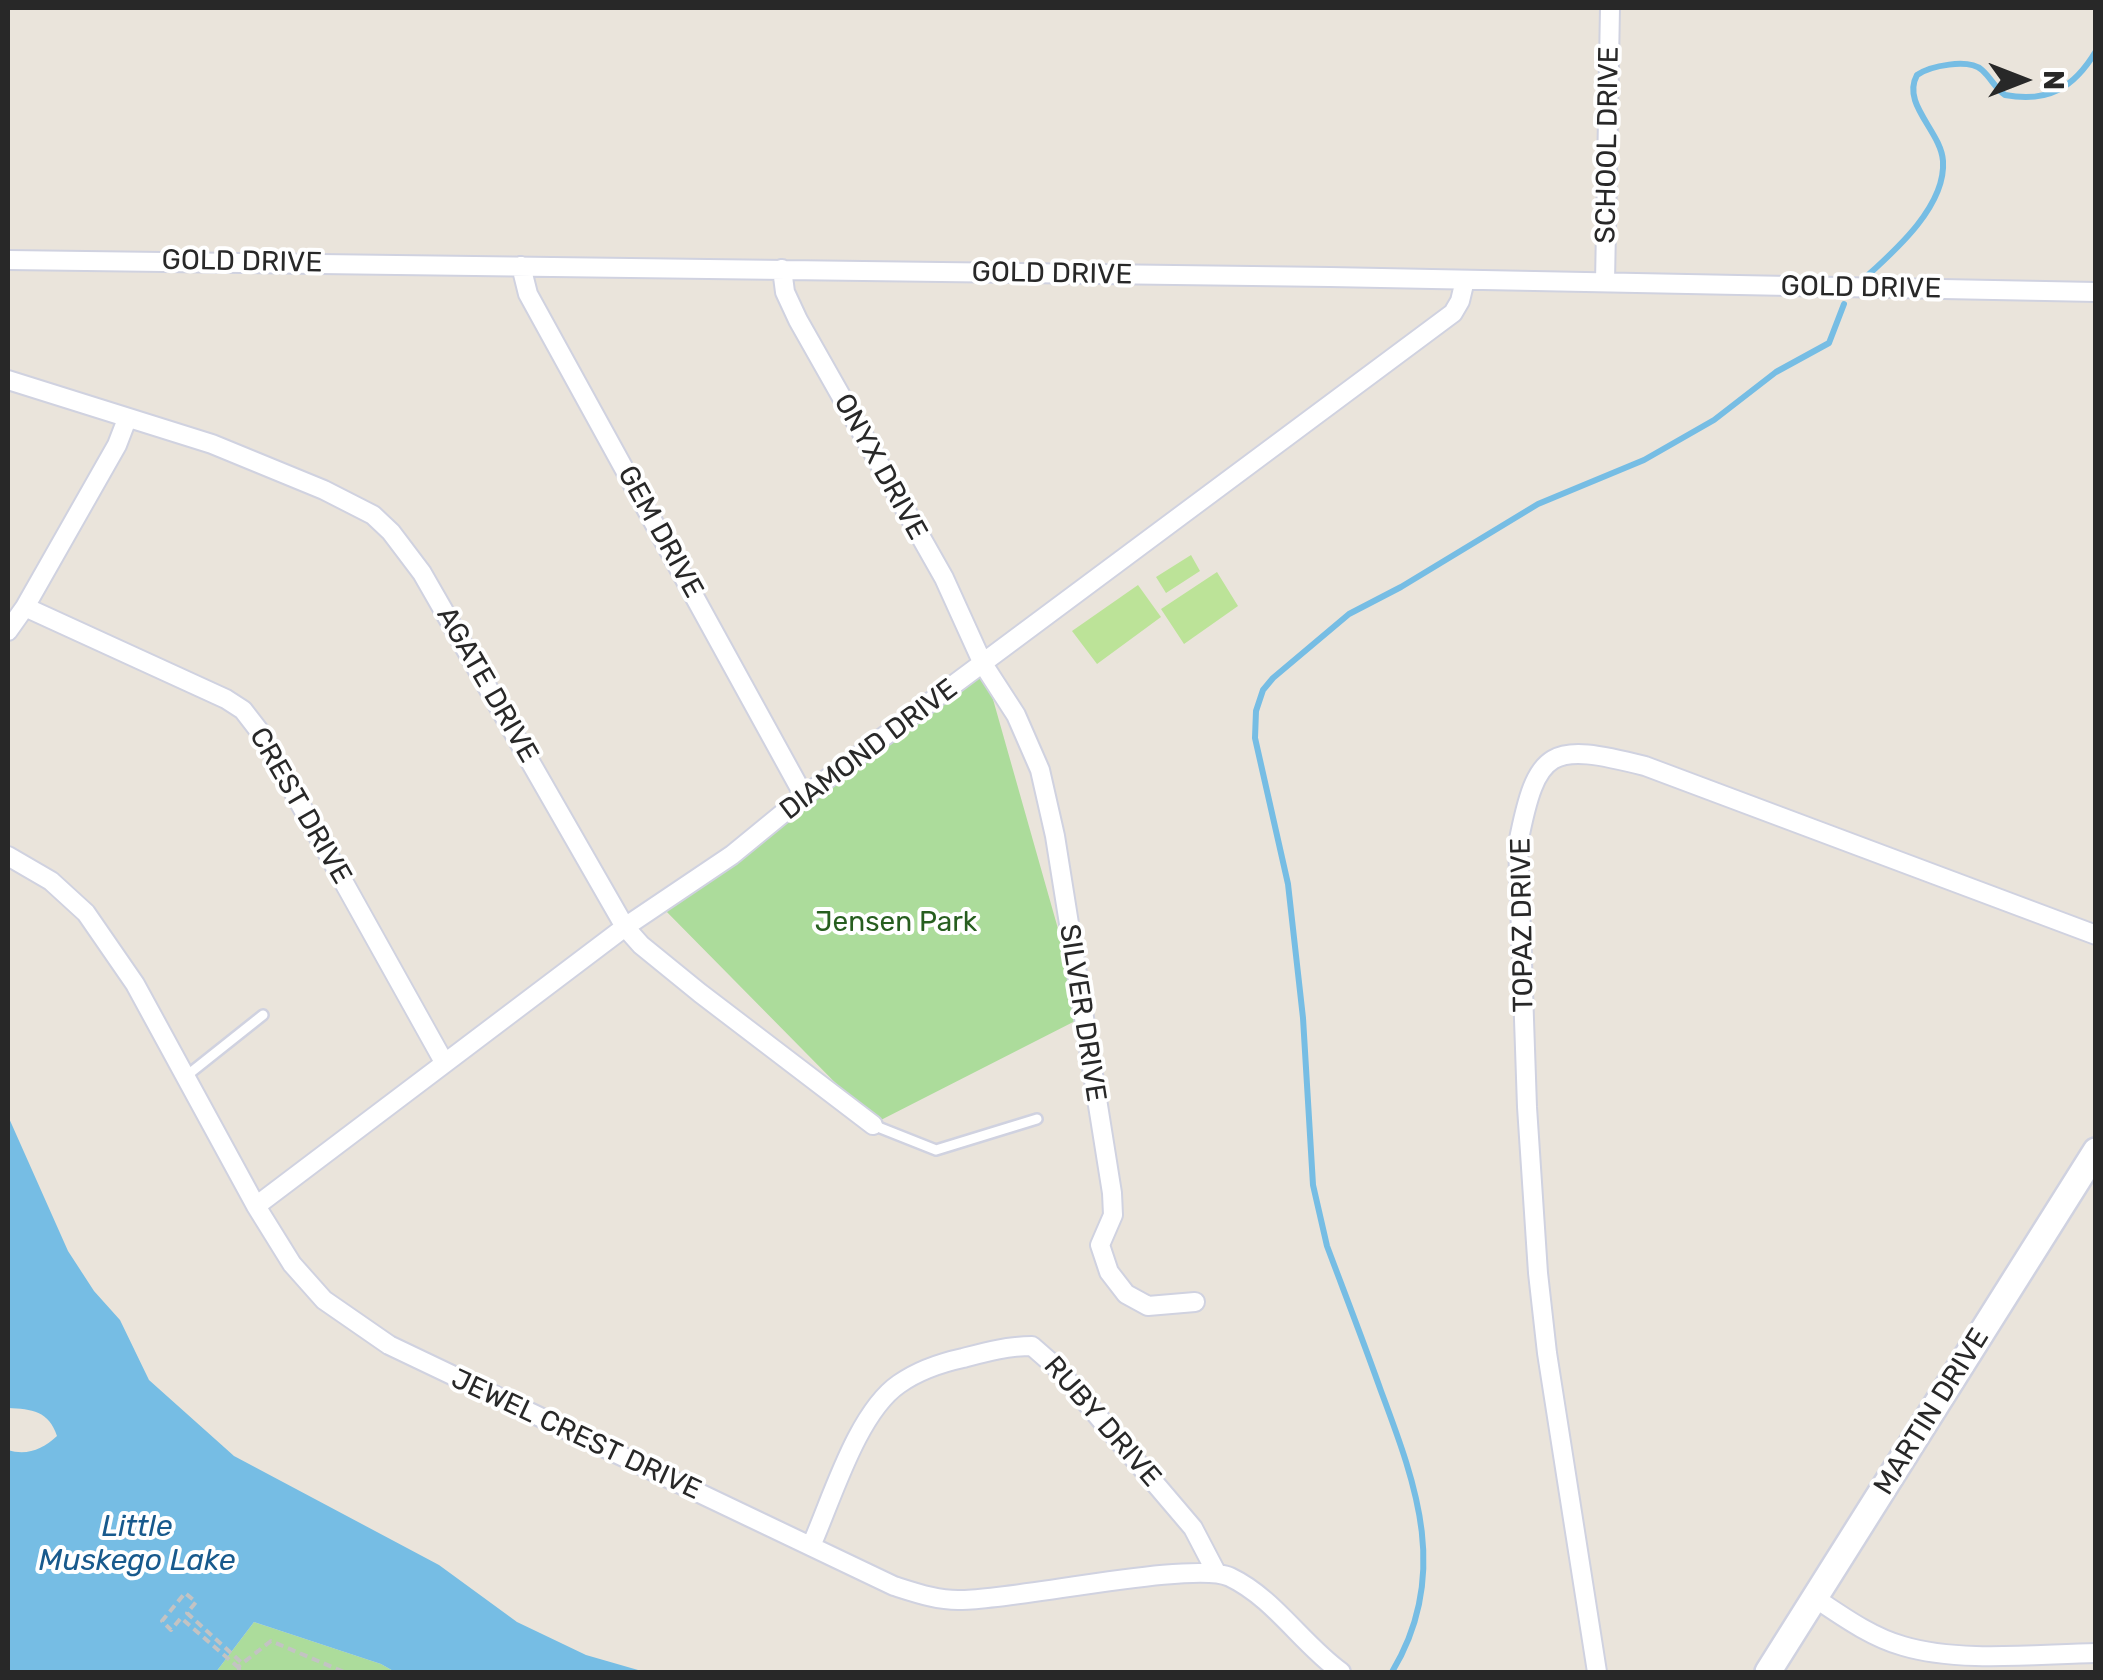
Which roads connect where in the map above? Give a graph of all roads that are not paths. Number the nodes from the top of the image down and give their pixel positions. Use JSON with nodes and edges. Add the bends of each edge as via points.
{"nodes":[{"id":1,"x":1610,"y":8,"type":"edge"},
{"id":2,"x":8,"y":260,"type":"edge"},
{"id":3,"x":522,"y":266,"type":"junction"},
{"id":4,"x":782,"y":269,"type":"junction"},
{"id":5,"x":1465,"y":280,"type":"junction"},
{"id":6,"x":1605,"y":282,"type":"junction"},
{"id":7,"x":2096,"y":292,"type":"edge"},
{"id":8,"x":8,"y":380,"type":"edge"},
{"id":9,"x":128,"y":419,"type":"junction"},
{"id":10,"x":24,"y":608,"type":"junction"},
{"id":11,"x":8,"y":631,"type":"edge"},
{"id":12,"x":983,"y":664,"type":"junction"},
{"id":13,"x":804,"y":796,"type":"junction"},
{"id":14,"x":8,"y":856,"type":"edge"},
{"id":15,"x":625,"y":927,"type":"junction"},
{"id":16,"x":2096,"y":935,"type":"edge"},
{"id":17,"x":262,"y":1015,"type":"dead end"},
{"id":18,"x":444,"y":1062,"type":"junction"},
{"id":19,"x":186,"y":1077,"type":"junction"},
{"id":20,"x":1037,"y":1118,"type":"dead end"},
{"id":21,"x":873,"y":1126,"type":"joint"},
{"id":22,"x":2096,"y":1151,"type":"edge"},
{"id":23,"x":256,"y":1206,"type":"junction"},
{"id":24,"x":1195,"y":1302,"type":"dead end"},
{"id":25,"x":811,"y":1546,"type":"junction"},
{"id":26,"x":1216,"y":1572,"type":"junction"},
{"id":27,"x":1815,"y":1598,"type":"junction"},
{"id":28,"x":2096,"y":1654,"type":"edge"},
{"id":29,"x":1341,"y":1672,"type":"edge"},
{"id":30,"x":1597,"y":1672,"type":"edge"},
{"id":31,"x":1768,"y":1672,"type":"edge"}],
"edges":[{"from":1,"to":6,"type":"street","name":"SCHOOL DRIVE"},
{"from":2,"to":3,"type":"street","name":"GOLD DRIVE"},
{"from":3,"to":4,"type":"street","name":"GOLD DRIVE"},
{"from":3,"to":13,"type":"street","name":"GEM DRIVE","via":[[528,294]]},
{"from":4,"to":5,"type":"street","name":"GOLD DRIVE"},
{"from":4,"to":12,"type":"street","name":"ONYX DRIVE","via":[[798,320],[944,578]]},
{"from":5,"to":6,"type":"street","name":"GOLD DRIVE"},
{"from":5,"to":12,"type":"street","name":"DIAMOND DRIVE","via":[[1453,313]]},
{"from":6,"to":7,"type":"street","name":"GOLD DRIVE"},
{"from":8,"to":9,"type":"street","name":"AGATE DRIVE"},
{"from":9,"to":10,"type":"street"},
{"from":9,"to":15,"type":"street","name":"AGATE DRIVE","via":[[212,444],[324,490],[392,532],[463,641]]},
{"from":10,"to":11,"type":"street"},
{"from":10,"to":18,"type":"street","name":"CREST DRIVE","via":[[243,710]]},
{"from":12,"to":13,"type":"street","name":"DIAMOND DRIVE"},
{"from":12,"to":24,"type":"street","name":"SILVER DRIVE","via":[[1040,770],[1056,836],[1112,1193],[1114,1215],[1100,1252],[1126,1294],[1148,1306]]},
{"from":13,"to":15,"type":"street","name":"DIAMOND DRIVE","via":[[732,855]]},
{"from":14,"to":19,"type":"street","name":"JEWEL CREST DRIVE","via":[[51,881],[86,913]]},
{"from":15,"to":18,"type":"street","name":"DIAMOND DRIVE"},
{"from":15,"to":21,"type":"street","name":"AGATE DRIVE"},
{"from":16,"to":30,"type":"street","name":"TOPAZ DRIVE","via":[[1645,766],[1583,753],[1538,770],[1518,858],[1527,1107],[1547,1353]]},
{"from":17,"to":19,"type":"lane"},
{"from":18,"to":23,"type":"street","name":"DIAMOND DRIVE"},
{"from":19,"to":23,"type":"street","name":"JEWEL CREST DRIVE"},
{"from":20,"to":21,"type":"lane","via":[[936,1150]]},
{"from":22,"to":27,"type":"street","name":"MARTIN DRIVE"},
{"from":23,"to":25,"type":"street","name":"JEWEL CREST DRIVE","via":[[324,1300],[389,1345]]},
{"from":25,"to":26,"type":"street","name":"JEWEL CREST DRIVE","via":[[894,1586],[958,1600]]},
{"from":25,"to":26,"type":"street","name":"RUBY DRIVE","via":[[883,1398],[933,1365],[1032,1346],[1193,1528]]},
{"from":26,"to":29,"type":"street","via":[[1273,1608]]},
{"from":27,"to":28,"type":"street","via":[[1903,1646],[1967,1654]]},
{"from":27,"to":31,"type":"street","name":"MARTIN DRIVE"}]}
